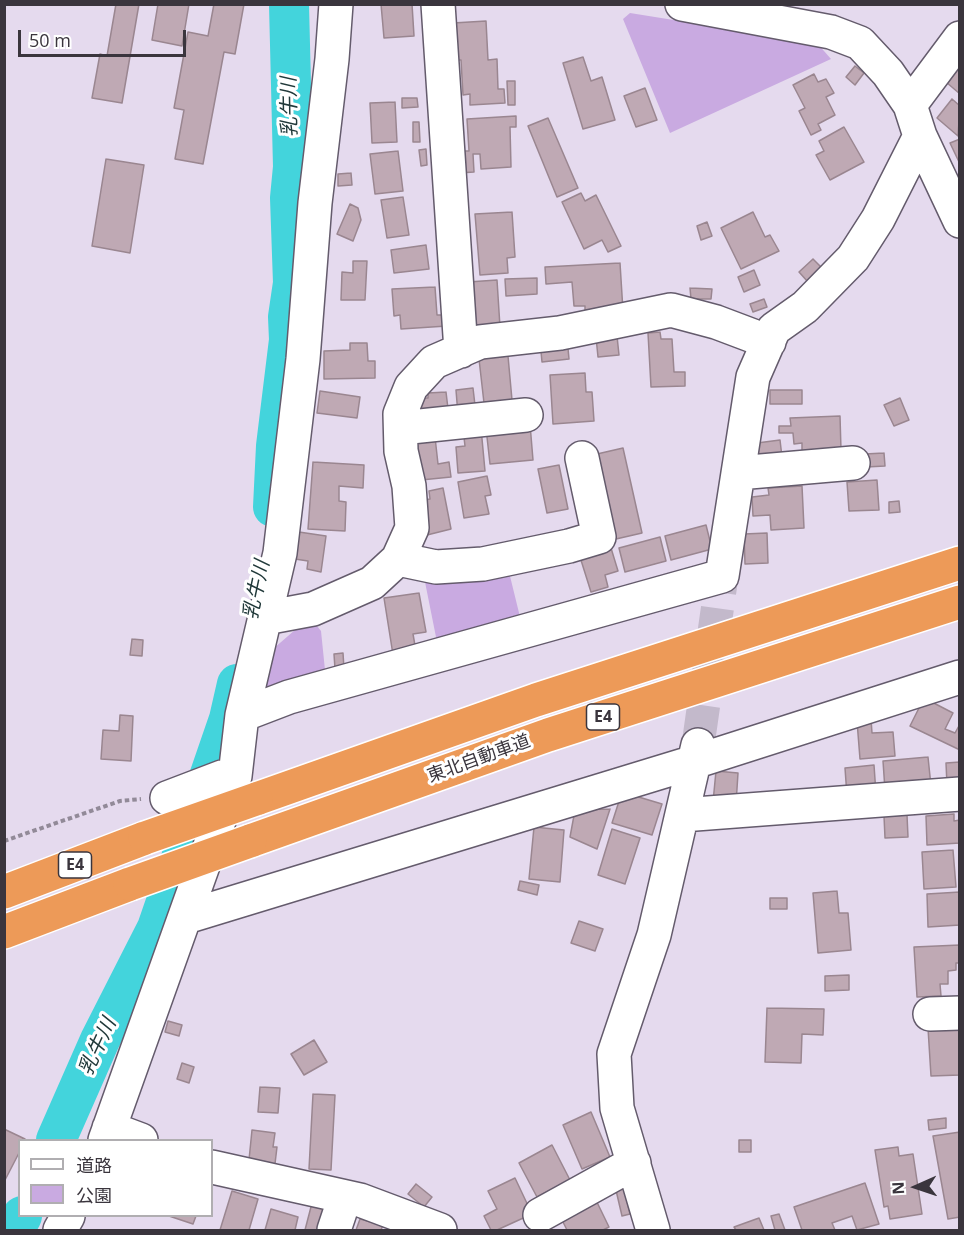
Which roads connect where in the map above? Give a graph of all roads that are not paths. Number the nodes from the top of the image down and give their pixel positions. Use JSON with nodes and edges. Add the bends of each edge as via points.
{"nodes":[{"id":1,"x":336,"y":4,"type":"edge"},
{"id":2,"x":438,"y":4,"type":"edge"},
{"id":3,"x":682,"y":4,"type":"edge"},
{"id":4,"x":960,"y":38,"type":"edge"},
{"id":5,"x":910,"y":105,"type":"junction"},
{"id":6,"x":920,"y":136,"type":"junction"},
{"id":7,"x":960,"y":221,"type":"edge"},
{"id":8,"x":769,"y":342,"type":"junction"},
{"id":9,"x":461,"y":351,"type":"junction"},
{"id":10,"x":526,"y":415,"type":"dead end"},
{"id":11,"x":401,"y":428,"type":"junction"},
{"id":12,"x":582,"y":458,"type":"dead end"},
{"id":13,"x":853,"y":463,"type":"dead end"},
{"id":14,"x":738,"y":473,"type":"junction"},
{"id":15,"x":398,"y":559,"type":"junction"},
{"id":16,"x":960,"y":563,"type":"edge"},
{"id":17,"x":960,"y":602,"type":"edge"},
{"id":18,"x":265,"y":618,"type":"junction"},
{"id":19,"x":960,"y":677,"type":"edge"},
{"id":20,"x":242,"y":715,"type":"junction"},
{"id":21,"x":697,"y":750,"type":"junction"},
{"id":22,"x":237,"y":784,"type":"junction"},
{"id":23,"x":960,"y":794,"type":"edge"},
{"id":24,"x":167,"y":798,"type":"road end"},
{"id":25,"x":682,"y":815,"type":"junction"},
{"id":26,"x":4,"y":892,"type":"edge"},
{"id":27,"x":186,"y":917,"type":"junction"},
{"id":28,"x":4,"y":932,"type":"edge"},
{"id":29,"x":107,"y":1134,"type":"edge"},
{"id":30,"x":135,"y":1139,"type":"edge"},
{"id":31,"x":634,"y":1163,"type":"junction"},
{"id":32,"x":213,"y":1167,"type":"edge"},
{"id":33,"x":345,"y":1197,"type":"junction"},
{"id":34,"x":540,"y":1215,"type":"dead end"},
{"id":35,"x":334,"y":1230,"type":"edge"},
{"id":36,"x":440,"y":1230,"type":"edge"},
{"id":37,"x":653,"y":1230,"type":"edge"}],
"edges":[{"from":1,"to":18,"type":"street","via":[[303,358],[280,553]]},
{"from":2,"to":9,"type":"street"},
{"from":3,"to":5,"type":"street","via":[[831,32],[860,44],[888,73]]},
{"from":4,"to":5,"type":"street"},
{"from":5,"to":6,"type":"street"},
{"from":6,"to":7,"type":"street"},
{"from":6,"to":8,"type":"street","via":[[878,219],[853,258],[805,307],[774,329]]},
{"from":8,"to":9,"type":"street","via":[[671,310],[560,333],[480,342]]},
{"from":8,"to":14,"type":"street","via":[[753,377]]},
{"from":9,"to":11,"type":"street","via":[[434,362],[411,387],[400,414]]},
{"from":10,"to":11,"type":"street"},
{"from":11,"to":15,"type":"street","via":[[412,528]]},
{"from":12,"to":15,"type":"street","via":[[599,537],[483,564],[436,567]]},
{"from":13,"to":14,"type":"street"},
{"from":14,"to":20,"type":"street","via":[[722,576],[289,697]]},
{"from":15,"to":18,"type":"street","via":[[372,583],[313,609]]},
{"from":16,"to":22,"type":"highway","name":"東北自動車道","number":"E4","via":[[536,700]]},
{"from":17,"to":28,"type":"highway","name":"東北自動車道","number":"E4","bridge":true,"via":[[549,735]]},
{"from":18,"to":20,"type":"street"},
{"from":19,"to":21,"type":"street"},
{"from":20,"to":22,"type":"street"},
{"from":21,"to":25,"type":"street"},
{"from":21,"to":27,"type":"street"},
{"from":22,"to":24,"type":"street"},
{"from":22,"to":26,"type":"highway","name":"東北自動車道","number":"E4","bridge":true,"via":[[145,838]]},
{"from":22,"to":27,"type":"street"},
{"from":23,"to":25,"type":"street"},
{"from":25,"to":31,"type":"street","via":[[654,935],[614,1054],[617,1108]]},
{"from":27,"to":29,"type":"street"},
{"from":29,"to":30,"type":"street"},
{"from":31,"to":34,"type":"street"},
{"from":31,"to":37,"type":"street"},
{"from":32,"to":33,"type":"street"},
{"from":33,"to":35,"type":"street"},
{"from":33,"to":36,"type":"street"}]}
